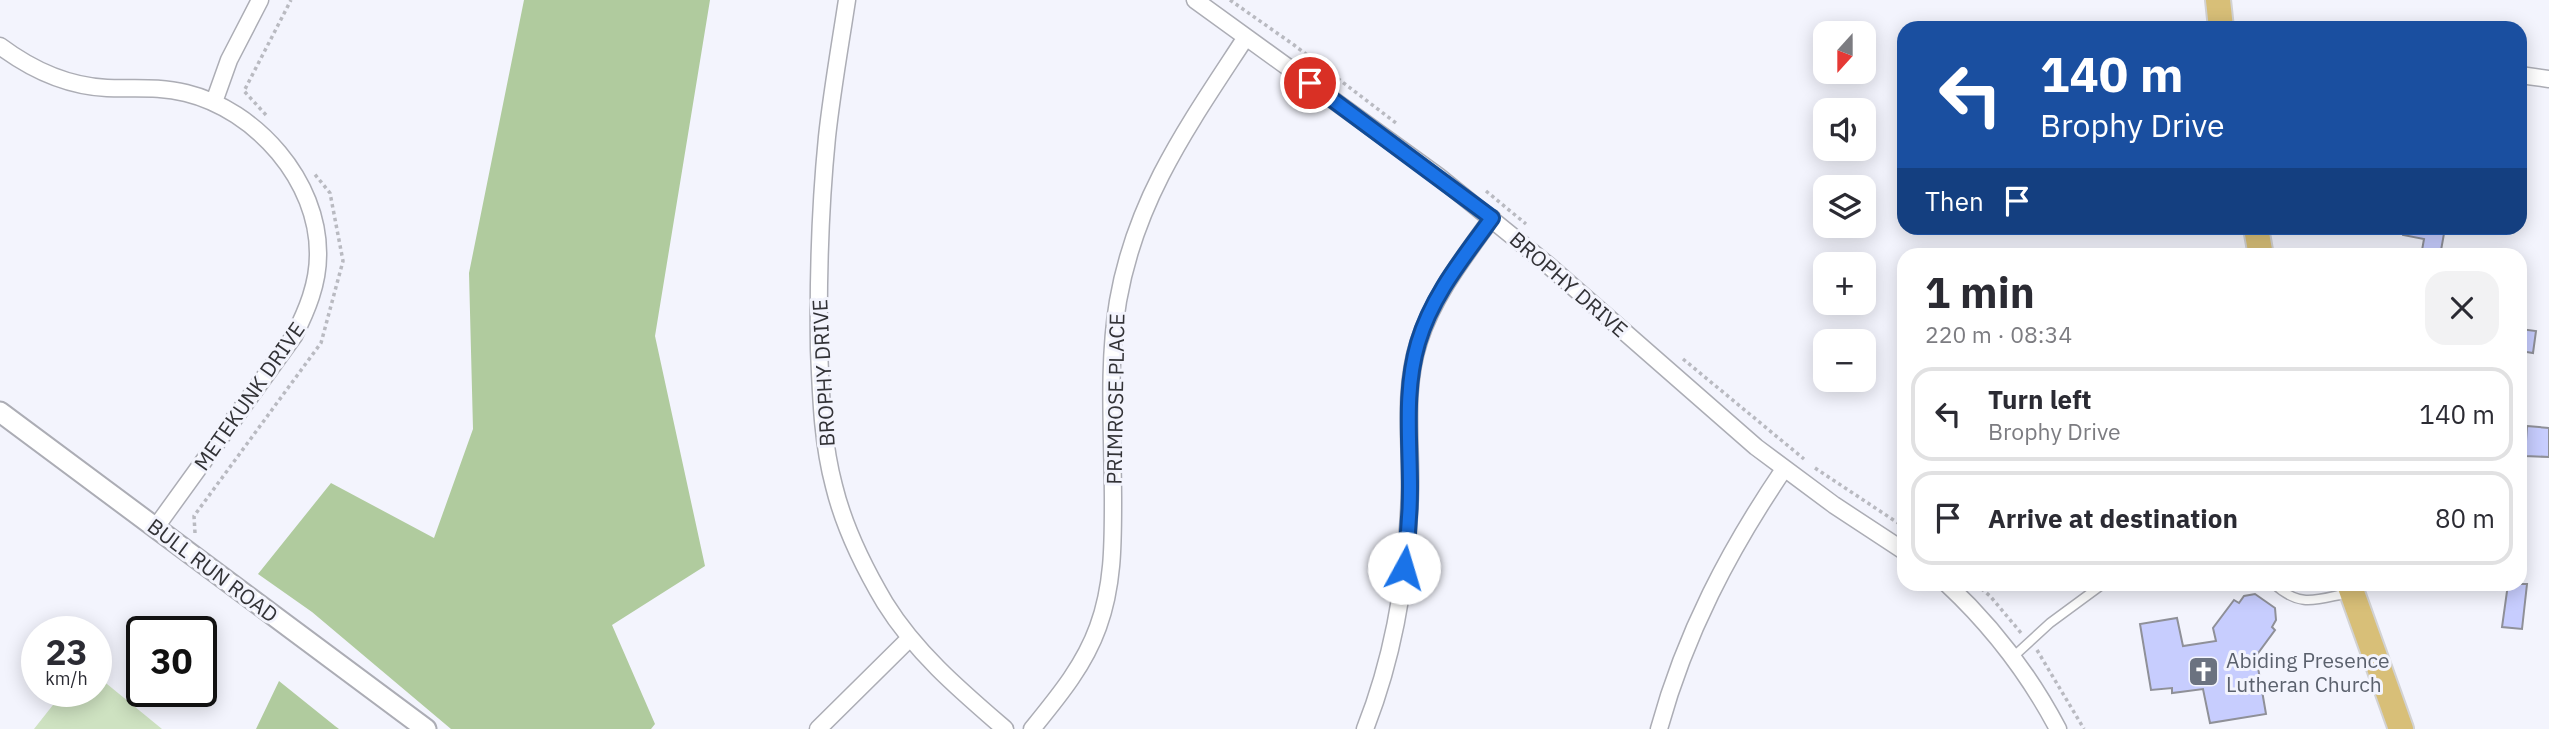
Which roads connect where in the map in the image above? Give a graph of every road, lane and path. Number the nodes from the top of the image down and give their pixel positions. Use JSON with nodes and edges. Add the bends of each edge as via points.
{"nodes":[{"id":1,"x":260,"y":0,"type":"edge"},
{"id":2,"x":291,"y":0,"type":"edge"},
{"id":3,"x":847,"y":0,"type":"edge"},
{"id":4,"x":1195,"y":0,"type":"edge"},
{"id":5,"x":2218,"y":0,"type":"edge"},
{"id":6,"x":2220,"y":21,"type":"edge"},
{"id":7,"x":1246,"y":37,"type":"junction"},
{"id":8,"x":0,"y":46,"type":"edge"},
{"id":9,"x":2527,"y":76,"type":"edge"},
{"id":10,"x":2549,"y":79,"type":"edge"},
{"id":11,"x":214,"y":102,"type":"junction"},
{"id":12,"x":268,"y":118,"type":"dead end"},
{"id":13,"x":313,"y":172,"type":"dead end"},
{"id":14,"x":1492,"y":218,"type":"junction"},
{"id":15,"x":0,"y":412,"type":"edge"},
{"id":16,"x":1784,"y":469,"type":"junction"},
{"id":17,"x":156,"y":527,"type":"junction"},
{"id":18,"x":203,"y":539,"type":"dead end"},
{"id":19,"x":1897,"y":546,"type":"edge"},
{"id":20,"x":1954,"y":591,"type":"edge"},
{"id":21,"x":2093,"y":591,"type":"edge"},
{"id":22,"x":2282,"y":591,"type":"edge"},
{"id":23,"x":2341,"y":591,"type":"edge"},
{"id":24,"x":2352,"y":591,"type":"edge"},
{"id":25,"x":910,"y":638,"type":"junction"},
{"id":26,"x":2013,"y":657,"type":"junction"},
{"id":27,"x":425,"y":729,"type":"edge"},
{"id":28,"x":818,"y":729,"type":"edge"},
{"id":29,"x":1005,"y":729,"type":"edge"},
{"id":30,"x":1032,"y":729,"type":"edge"},
{"id":31,"x":1365,"y":729,"type":"edge"},
{"id":32,"x":1659,"y":729,"type":"edge"},
{"id":33,"x":2058,"y":729,"type":"edge"},
{"id":34,"x":2401,"y":729,"type":"edge"}],
"edges":[{"from":1,"to":11,"type":"street","via":[[229,60]]},
{"from":2,"to":12,"type":"path","via":[[244,91]]},
{"from":3,"to":25,"type":"street","name":"BROPHY DRIVE","via":[[827,137],[821,217],[818,305],[825,444],[847,527],[875,586]]},
{"from":4,"to":7,"type":"street","name":"BROPHY DRIVE"},
{"from":5,"to":6,"type":"main road"},
{"from":7,"to":14,"type":"street","name":"BROPHY DRIVE"},
{"from":7,"to":30,"type":"street","name":"PRIMROSE PLACE","via":[[1175,146],[1138,225],[1118,302],[1113,349],[1113,558],[1108,595],[1084,658]]},
{"from":8,"to":11,"type":"street","name":"METEKUNK DRIVE","via":[[60,80],[109,88],[164,88]]},
{"from":9,"to":10,"type":"street"},
{"from":11,"to":17,"type":"street","name":"METEKUNK DRIVE","via":[[268,141],[296,178],[317,239],[316,275],[294,336]]},
{"from":13,"to":18,"type":"path","via":[[330,193],[342,261],[321,343],[194,516],[194,532]]},
{"from":14,"to":16,"type":"street","name":"BROPHY DRIVE"},
{"from":14,"to":31,"type":"street","via":[[1444,286],[1418,342],[1407,412],[1407,548],[1389,655]]},
{"from":15,"to":17,"type":"street","name":"BULL RUN ROAD"},
{"from":16,"to":19,"type":"street","name":"BROPHY DRIVE"},
{"from":16,"to":32,"type":"street","via":[[1720,573],[1690,636]]},
{"from":17,"to":27,"type":"street","name":"BULL RUN ROAD"},
{"from":20,"to":26,"type":"street"},
{"from":21,"to":26,"type":"lane"},
{"from":22,"to":23,"type":"lane","via":[[2290,598],[2308,601]]},
{"from":24,"to":34,"type":"main road"},
{"from":25,"to":28,"type":"street"},
{"from":25,"to":29,"type":"street","name":"BROPHY DRIVE","via":[[945,677]]},
{"from":26,"to":33,"type":"street"}]}
